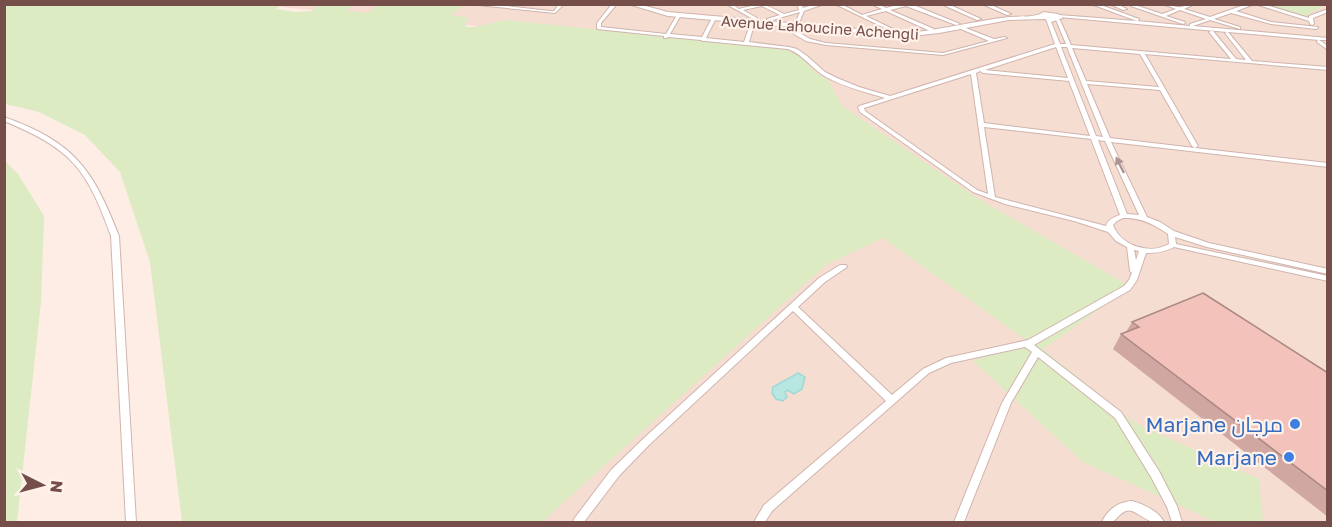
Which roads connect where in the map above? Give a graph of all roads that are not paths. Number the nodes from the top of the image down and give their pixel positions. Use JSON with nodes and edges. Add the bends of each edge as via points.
{"nodes":[{"id":1,"x":470,"y":4,"type":"edge"},
{"id":2,"x":532,"y":4,"type":"edge"},
{"id":3,"x":562,"y":4,"type":"edge"},
{"id":4,"x":615,"y":4,"type":"edge"},
{"id":5,"x":630,"y":4,"type":"edge"},
{"id":6,"x":640,"y":4,"type":"edge"},
{"id":7,"x":728,"y":4,"type":"edge"},
{"id":8,"x":763,"y":4,"type":"edge"},
{"id":9,"x":799,"y":4,"type":"edge"},
{"id":10,"x":822,"y":4,"type":"edge"},
{"id":11,"x":848,"y":4,"type":"edge"},
{"id":12,"x":873,"y":4,"type":"edge"},
{"id":13,"x":908,"y":4,"type":"edge"},
{"id":14,"x":943,"y":4,"type":"edge"},
{"id":15,"x":984,"y":4,"type":"edge"},
{"id":16,"x":1041,"y":4,"type":"edge"},
{"id":17,"x":1052,"y":4,"type":"edge"},
{"id":18,"x":1093,"y":4,"type":"edge"},
{"id":19,"x":1112,"y":4,"type":"edge"},
{"id":20,"x":1165,"y":4,"type":"edge"},
{"id":21,"x":1193,"y":4,"type":"edge"},
{"id":22,"x":1255,"y":4,"type":"edge"},
{"id":23,"x":839,"y":5,"type":"edge"},
{"id":24,"x":1136,"y":5,"type":"edge"},
{"id":25,"x":1125,"y":9,"type":"junction"},
{"id":26,"x":1179,"y":9,"type":"junction"},
{"id":27,"x":525,"y":10,"type":"junction"},
{"id":28,"x":739,"y":10,"type":"junction"},
{"id":29,"x":886,"y":10,"type":"junction"},
{"id":30,"x":1328,"y":10,"type":"edge"},
{"id":31,"x":802,"y":12,"type":"junction"},
{"id":32,"x":1115,"y":12,"type":"junction"},
{"id":33,"x":1233,"y":12,"type":"junction"},
{"id":34,"x":932,"y":14,"type":"junction"},
{"id":35,"x":1009,"y":14,"type":"junction"},
{"id":36,"x":679,"y":15,"type":"junction"},
{"id":37,"x":784,"y":16,"type":"junction"},
{"id":38,"x":862,"y":16,"type":"junction"},
{"id":39,"x":924,"y":16,"type":"dead end"},
{"id":40,"x":1045,"y":16,"type":"junction"},
{"id":41,"x":1160,"y":16,"type":"junction"},
{"id":42,"x":1058,"y":17,"type":"junction"},
{"id":43,"x":714,"y":18,"type":"junction"},
{"id":44,"x":916,"y":18,"type":"dead end"},
{"id":45,"x":979,"y":19,"type":"junction"},
{"id":46,"x":1093,"y":19,"type":"junction"},
{"id":47,"x":1210,"y":19,"type":"junction"},
{"id":48,"x":754,"y":20,"type":"junction"},
{"id":49,"x":769,"y":20,"type":"junction"},
{"id":50,"x":908,"y":20,"type":"junction"},
{"id":51,"x":1311,"y":20,"type":"junction"},
{"id":52,"x":1145,"y":23,"type":"junction"},
{"id":53,"x":797,"y":24,"type":"junction"},
{"id":54,"x":960,"y":26,"type":"junction"},
{"id":55,"x":1189,"y":26,"type":"junction"},
{"id":56,"x":1316,"y":28,"type":"junction"},
{"id":57,"x":932,"y":30,"type":"junction"},
{"id":58,"x":895,"y":32,"type":"junction"},
{"id":59,"x":1211,"y":32,"type":"junction"},
{"id":60,"x":1252,"y":32,"type":"junction"},
{"id":61,"x":1227,"y":33,"type":"junction"},
{"id":62,"x":666,"y":37,"type":"junction"},
{"id":63,"x":1005,"y":38,"type":"dead end"},
{"id":64,"x":703,"y":40,"type":"junction"},
{"id":65,"x":1327,"y":40,"type":"edge"},
{"id":66,"x":992,"y":41,"type":"junction"},
{"id":67,"x":1319,"y":41,"type":"junction"},
{"id":68,"x":746,"y":44,"type":"junction"},
{"id":69,"x":1058,"y":45,"type":"junction"},
{"id":70,"x":1068,"y":45,"type":"junction"},
{"id":71,"x":1328,"y":49,"type":"edge"},
{"id":72,"x":1141,"y":52,"type":"junction"},
{"id":73,"x":1235,"y":61,"type":"junction"},
{"id":74,"x":1251,"y":63,"type":"junction"},
{"id":75,"x":1328,"y":69,"type":"edge"},
{"id":76,"x":976,"y":71,"type":"junction"},
{"id":77,"x":1071,"y":80,"type":"junction"},
{"id":78,"x":1083,"y":82,"type":"junction"},
{"id":79,"x":1162,"y":89,"type":"junction"},
{"id":80,"x":888,"y":97,"type":"junction"},
{"id":81,"x":4,"y":119,"type":"edge"},
{"id":82,"x":982,"y":125,"type":"junction"},
{"id":83,"x":1093,"y":138,"type":"junction"},
{"id":84,"x":1107,"y":140,"type":"junction"},
{"id":85,"x":1195,"y":146,"type":"dead end"},
{"id":86,"x":1328,"y":165,"type":"edge"},
{"id":87,"x":992,"y":198,"type":"junction"},
{"id":88,"x":1124,"y":216,"type":"junction"},
{"id":89,"x":1144,"y":218,"type":"junction"},
{"id":90,"x":1083,"y":220,"type":"junction"},
{"id":91,"x":1110,"y":221,"type":"junction"},
{"id":92,"x":1110,"y":230,"type":"junction"},
{"id":93,"x":1170,"y":233,"type":"junction"},
{"id":94,"x":1173,"y":245,"type":"junction"},
{"id":95,"x":1130,"y":246,"type":"junction"},
{"id":96,"x":1143,"y":250,"type":"junction"},
{"id":97,"x":843,"y":267,"type":"dead end"},
{"id":98,"x":1134,"y":272,"type":"junction"},
{"id":99,"x":1328,"y":272,"type":"edge"},
{"id":100,"x":1328,"y":279,"type":"edge"},
{"id":101,"x":794,"y":308,"type":"junction"},
{"id":102,"x":1027,"y":344,"type":"junction"},
{"id":103,"x":1036,"y":352,"type":"junction"},
{"id":104,"x":891,"y":400,"type":"junction"},
{"id":105,"x":131,"y":522,"type":"edge"},
{"id":106,"x":578,"y":522,"type":"edge"},
{"id":107,"x":759,"y":522,"type":"edge"},
{"id":108,"x":959,"y":522,"type":"edge"},
{"id":109,"x":1107,"y":522,"type":"edge"},
{"id":110,"x":1159,"y":522,"type":"edge"},
{"id":111,"x":1177,"y":522,"type":"edge"}],
"edges":[{"from":1,"to":27,"type":"street"},
{"from":2,"to":27,"type":"street"},
{"from":3,"to":27,"type":"street","via":[[553,12]]},
{"from":4,"to":62,"type":"street","via":[[599,28]]},
{"from":5,"to":36,"type":"street","name":"Avenue Lahoucine Achengli"},
{"from":6,"to":48,"type":"street","name":"Avenue Lahoucine Achengli","via":[[668,11]]},
{"from":7,"to":28,"type":"street"},
{"from":8,"to":28,"type":"street"},
{"from":8,"to":37,"type":"street"},
{"from":9,"to":31,"type":"street"},
{"from":10,"to":31,"type":"street"},
{"from":11,"to":23,"type":"street"},
{"from":12,"to":29,"type":"street"},
{"from":13,"to":29,"type":"street"},
{"from":13,"to":34,"type":"street"},
{"from":14,"to":45,"type":"street"},
{"from":15,"to":35,"type":"street"},
{"from":16,"to":40,"type":"street"},
{"from":17,"to":42,"type":"street"},
{"from":18,"to":32,"type":"street"},
{"from":19,"to":25,"type":"street"},
{"from":20,"to":26,"type":"street"},
{"from":21,"to":26,"type":"street"},
{"from":22,"to":33,"type":"street"},
{"from":22,"to":51,"type":"street"},
{"from":23,"to":38,"type":"street"},
{"from":24,"to":25,"type":"street"},
{"from":24,"to":41,"type":"street"},
{"from":25,"to":32,"type":"street"},
{"from":26,"to":41,"type":"street"},
{"from":26,"to":47,"type":"street"},
{"from":28,"to":48,"type":"street"},
{"from":29,"to":38,"type":"street"},
{"from":29,"to":50,"type":"street"},
{"from":30,"to":51,"type":"street"},
{"from":31,"to":37,"type":"street"},
{"from":31,"to":53,"type":"street"},
{"from":32,"to":46,"type":"street"},
{"from":32,"to":52,"type":"street"},
{"from":33,"to":47,"type":"street"},
{"from":33,"to":56,"type":"street","via":[[1271,23]]},
{"from":34,"to":39,"type":"street"},
{"from":34,"to":54,"type":"street"},
{"from":35,"to":40,"type":"street","name":"Avenue Lahoucine Achengli"},
{"from":35,"to":45,"type":"street","name":"Avenue Lahoucine Achengli"},
{"from":36,"to":43,"type":"street","name":"Avenue Lahoucine Achengli"},
{"from":36,"to":62,"type":"street"},
{"from":37,"to":49,"type":"street"},
{"from":38,"to":58,"type":"street"},
{"from":40,"to":42,"type":"street"},
{"from":40,"to":54,"type":"street","name":"Avenue Lahoucine Achengli"},
{"from":40,"to":69,"type":"street"},
{"from":41,"to":52,"type":"street"},
{"from":41,"to":55,"type":"street"},
{"from":42,"to":46,"type":"street"},
{"from":42,"to":59,"type":"street"},
{"from":42,"to":70,"type":"street"},
{"from":43,"to":48,"type":"street","name":"Avenue Lahoucine Achengli"},
{"from":43,"to":64,"type":"street"},
{"from":44,"to":50,"type":"street"},
{"from":45,"to":54,"type":"street","name":"Avenue Lahoucine Achengli"},
{"from":46,"to":52,"type":"street"},
{"from":47,"to":55,"type":"street"},
{"from":47,"to":60,"type":"street"},
{"from":48,"to":49,"type":"street","name":"Avenue Lahoucine Achengli"},
{"from":48,"to":53,"type":"street","name":"Avenue Lahoucine Achengli"},
{"from":48,"to":68,"type":"street"},
{"from":49,"to":53,"type":"street","name":"Avenue Lahoucine Achengli"},
{"from":50,"to":57,"type":"street"},
{"from":51,"to":56,"type":"street"},
{"from":52,"to":55,"type":"street"},
{"from":53,"to":54,"type":"street","name":"Avenue Lahoucine Achengli","via":[[903,35],[933,34]]},
{"from":53,"to":58,"type":"street","name":"Avenue Lahoucine Achengli"},
{"from":53,"to":66,"type":"street","via":[[796,33],[812,42],[926,53],[948,53]]},
{"from":54,"to":57,"type":"street","name":"Avenue Lahoucine Achengli"},
{"from":54,"to":66,"type":"street"},
{"from":55,"to":60,"type":"street"},
{"from":56,"to":65,"type":"street"},
{"from":57,"to":58,"type":"street","name":"Avenue Lahoucine Achengli"},
{"from":59,"to":61,"type":"street"},
{"from":59,"to":73,"type":"street"},
{"from":60,"to":65,"type":"street"},
{"from":61,"to":67,"type":"street"},
{"from":61,"to":74,"type":"street"},
{"from":62,"to":64,"type":"street"},
{"from":63,"to":66,"type":"street"},
{"from":64,"to":68,"type":"street"},
{"from":65,"to":67,"type":"street"},
{"from":67,"to":71,"type":"street"},
{"from":68,"to":80,"type":"street","via":[[795,50],[825,75]]},
{"from":69,"to":70,"type":"street"},
{"from":69,"to":76,"type":"street"},
{"from":69,"to":77,"type":"street"},
{"from":70,"to":72,"type":"street"},
{"from":70,"to":78,"type":"street"},
{"from":72,"to":73,"type":"street"},
{"from":72,"to":79,"type":"street"},
{"from":73,"to":74,"type":"street"},
{"from":74,"to":75,"type":"street"},
{"from":76,"to":77,"type":"street"},
{"from":76,"to":80,"type":"street"},
{"from":76,"to":82,"type":"street"},
{"from":77,"to":83,"type":"street"},
{"from":78,"to":79,"type":"street"},
{"from":78,"to":84,"type":"street"},
{"from":79,"to":85,"type":"street"},
{"from":80,"to":87,"type":"street","via":[[864,105],[861,110],[971,188]]},
{"from":81,"to":105,"type":"street","via":[[57,143],[76,160],[103,201],[115,236]]},
{"from":82,"to":83,"type":"street"},
{"from":82,"to":87,"type":"street"},
{"from":83,"to":84,"type":"street"},
{"from":83,"to":88,"type":"street"},
{"from":84,"to":86,"type":"street"},
{"from":89,"to":84,"type":"street","one_way":true},
{"from":87,"to":90,"type":"street"},
{"from":88,"to":89,"type":"street"},
{"from":88,"to":91,"type":"street"},
{"from":89,"to":93,"type":"street"},
{"from":90,"to":91,"type":"street"},
{"from":90,"to":92,"type":"street"},
{"from":91,"to":92,"type":"street"},
{"from":92,"to":95,"type":"street"},
{"from":93,"to":94,"type":"street"},
{"from":93,"to":99,"type":"street"},
{"from":94,"to":96,"type":"street","via":[[1160,251]]},
{"from":94,"to":100,"type":"street"},
{"from":95,"to":96,"type":"street"},
{"from":95,"to":98,"type":"street"},
{"from":96,"to":98,"type":"street"},
{"from":97,"to":101,"type":"street","via":[[822,280]]},
{"from":98,"to":102,"type":"street","via":[[1133,280],[1122,292]]},
{"from":101,"to":104,"type":"street"},
{"from":101,"to":106,"type":"street","via":[[646,442],[615,473]]},
{"from":102,"to":103,"type":"street"},
{"from":102,"to":104,"type":"street","via":[[936,365]]},
{"from":103,"to":108,"type":"street","via":[[1007,403]]},
{"from":103,"to":111,"type":"street","via":[[1118,415],[1155,474]]},
{"from":104,"to":107,"type":"street","via":[[768,508]]},
{"from":109,"to":110,"type":"street","via":[[1123,506],[1138,509]]}]}
